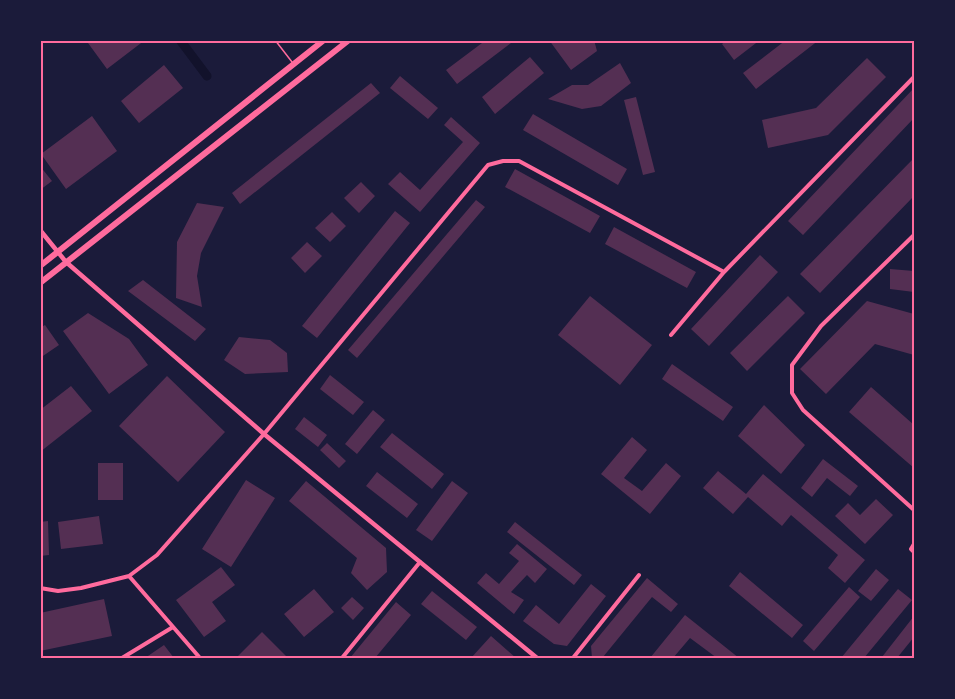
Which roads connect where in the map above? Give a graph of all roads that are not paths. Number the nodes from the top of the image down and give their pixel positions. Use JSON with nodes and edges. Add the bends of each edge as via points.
{"nodes":[{"id":1,"x":275,"y":40,"type":"edge"},
{"id":2,"x":324,"y":40,"type":"edge"},
{"id":3,"x":349,"y":40,"type":"edge"},
{"id":4,"x":294,"y":65,"type":"junction"},
{"id":5,"x":915,"y":77,"type":"edge"},
{"id":6,"x":40,"y":230,"type":"edge"},
{"id":7,"x":915,"y":235,"type":"edge"},
{"id":8,"x":58,"y":252,"type":"junction"},
{"id":9,"x":66,"y":262,"type":"junction"},
{"id":10,"x":40,"y":266,"type":"edge"},
{"id":11,"x":723,"y":272,"type":"junction"},
{"id":12,"x":40,"y":283,"type":"edge"},
{"id":13,"x":671,"y":334,"type":"dead end"},
{"id":14,"x":264,"y":434,"type":"junction"},
{"id":15,"x":915,"y":510,"type":"edge"},
{"id":16,"x":420,"y":562,"type":"junction"},
{"id":17,"x":639,"y":575,"type":"dead end"},
{"id":18,"x":129,"y":576,"type":"junction"},
{"id":19,"x":40,"y":588,"type":"edge"},
{"id":20,"x":173,"y":627,"type":"junction"},
{"id":21,"x":122,"y":658,"type":"edge"},
{"id":22,"x":200,"y":658,"type":"edge"},
{"id":23,"x":342,"y":658,"type":"edge"},
{"id":24,"x":537,"y":658,"type":"edge"},
{"id":25,"x":573,"y":658,"type":"edge"}],
"edges":[{"from":1,"to":4,"type":"lane"},
{"from":2,"to":4,"type":"main road"},
{"from":3,"to":9,"type":"main road"},
{"from":4,"to":8,"type":"main road"},
{"from":5,"to":11,"type":"street"},
{"from":6,"to":8,"type":"street"},
{"from":7,"to":15,"type":"street","via":[[821,326],[792,365],[792,393],[803,410]]},
{"from":8,"to":9,"type":"street"},
{"from":8,"to":10,"type":"main road"},
{"from":9,"to":12,"type":"main road"},
{"from":9,"to":14,"type":"street"},
{"from":11,"to":13,"type":"street"},
{"from":11,"to":14,"type":"street","via":[[519,161],[488,165]]},
{"from":14,"to":16,"type":"street"},
{"from":14,"to":18,"type":"street","via":[[157,555]]},
{"from":16,"to":23,"type":"street"},
{"from":16,"to":24,"type":"street"},
{"from":17,"to":25,"type":"street"},
{"from":18,"to":19,"type":"street","via":[[81,588]]},
{"from":18,"to":20,"type":"street"},
{"from":20,"to":21,"type":"street"},
{"from":20,"to":22,"type":"street"}]}
